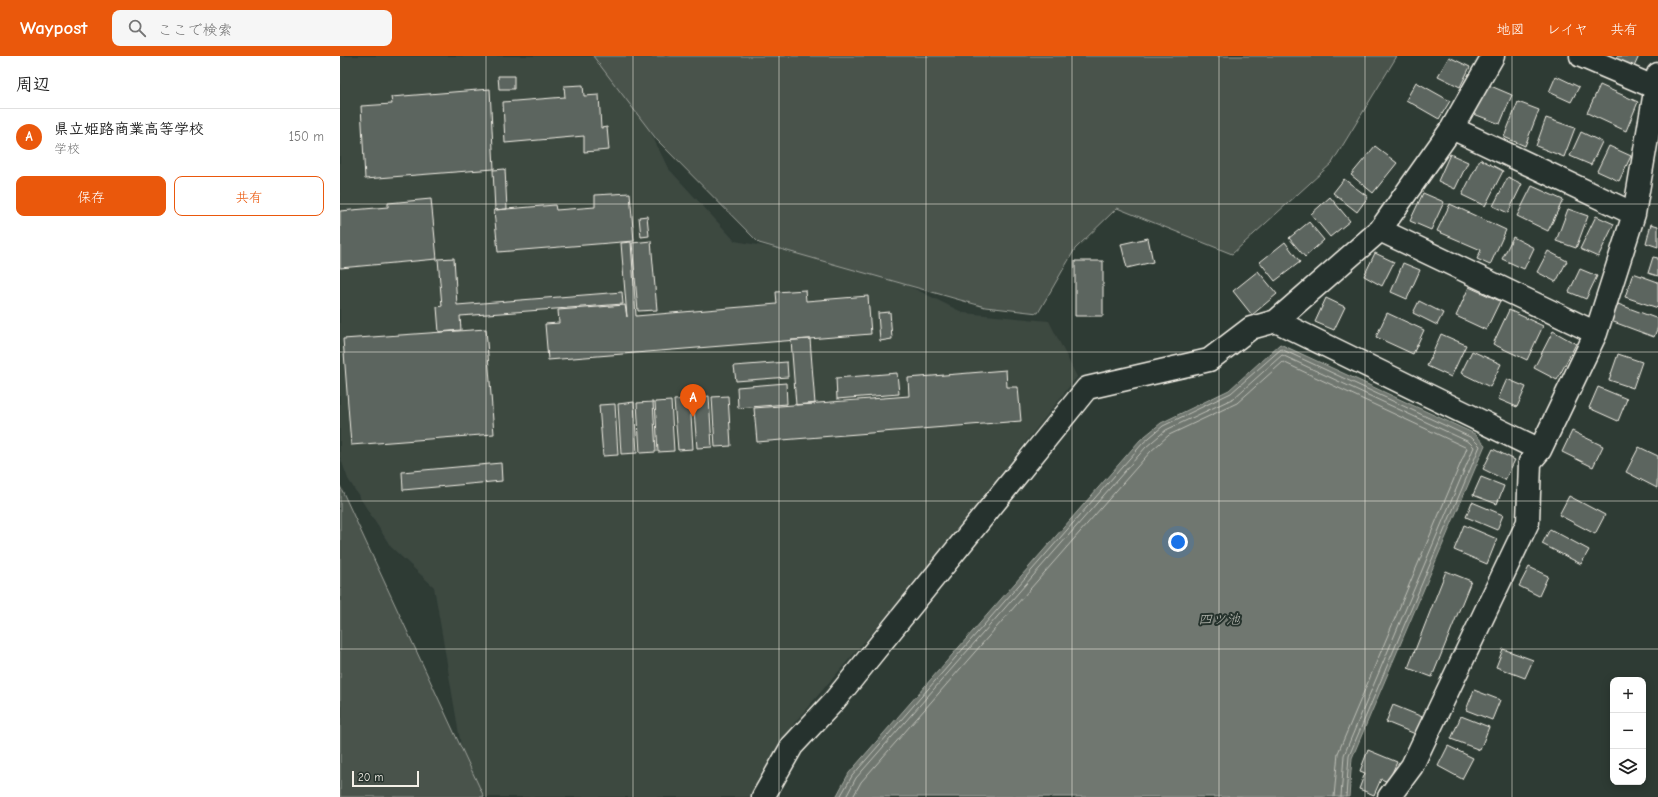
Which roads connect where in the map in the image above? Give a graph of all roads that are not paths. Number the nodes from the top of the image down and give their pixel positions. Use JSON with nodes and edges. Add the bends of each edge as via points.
{"nodes":[{"id":1,"x":1493,"y":56,"type":"edge"},
{"id":2,"x":1581,"y":56,"type":"edge"},
{"id":3,"x":1657,"y":81,"type":"edge"},
{"id":4,"x":1452,"y":128,"type":"junction"},
{"id":5,"x":1634,"y":214,"type":"junction"},
{"id":6,"x":1380,"y":230,"type":"junction"},
{"id":7,"x":1276,"y":321,"type":"junction"},
{"id":8,"x":1596,"y":333,"type":"junction"},
{"id":9,"x":1540,"y":450,"type":"junction"},
{"id":10,"x":764,"y":797,"type":"edge"},
{"id":11,"x":1389,"y":797,"type":"edge"}],
"edges":[{"from":1,"to":4,"type":"street"},
{"from":2,"to":3,"type":"street"},
{"from":3,"to":5,"type":"street"},
{"from":4,"to":5,"type":"street"},
{"from":4,"to":6,"type":"street"},
{"from":5,"to":8,"type":"street"},
{"from":6,"to":7,"type":"street"},
{"from":6,"to":8,"type":"street"},
{"from":7,"to":9,"type":"street"},
{"from":7,"to":10,"type":"street","via":[[1251,328],[1209,360],[1087,388],[835,700],[792,746]]},
{"from":8,"to":9,"type":"street"},
{"from":9,"to":11,"type":"street","via":[[1530,462],[1528,522],[1412,766]]}]}
